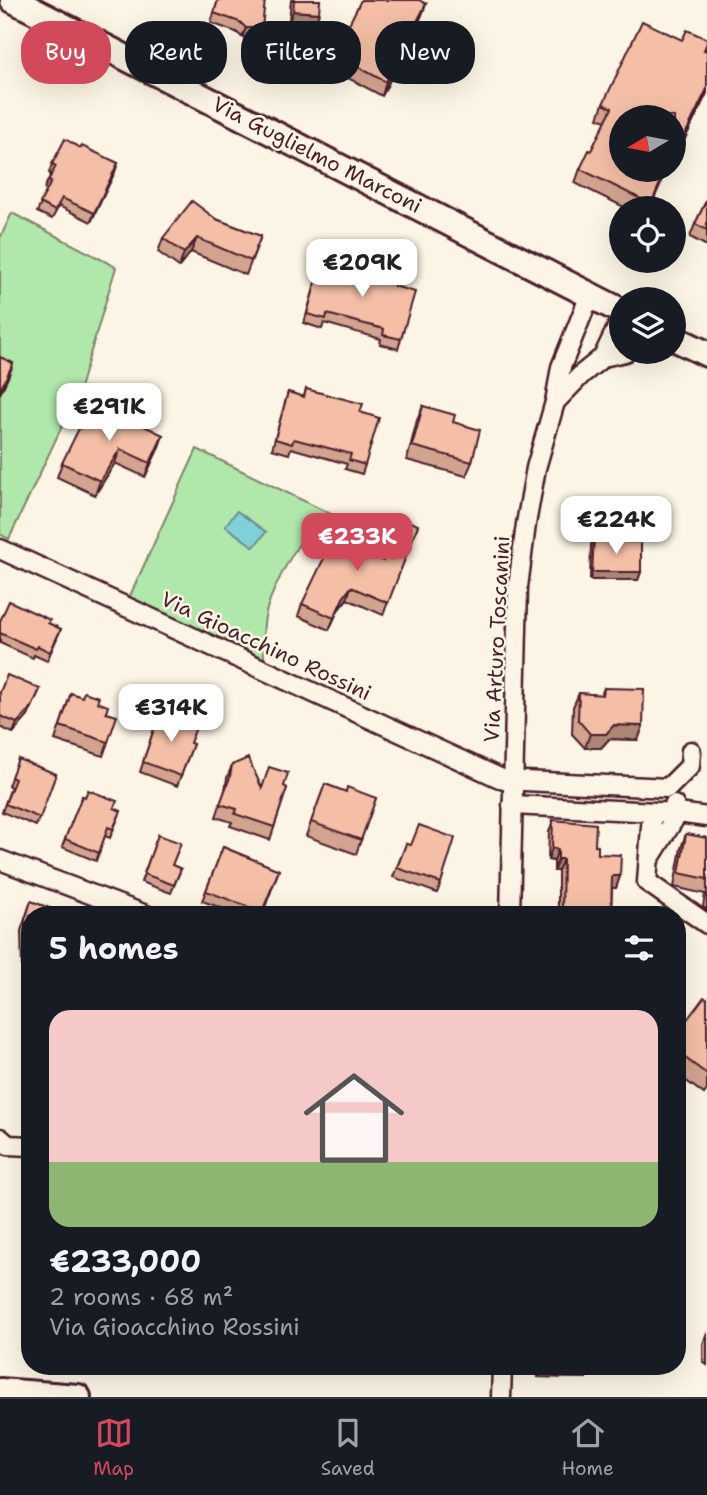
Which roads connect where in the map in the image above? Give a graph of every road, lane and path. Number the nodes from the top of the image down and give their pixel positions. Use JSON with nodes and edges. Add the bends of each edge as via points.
{"nodes":[{"id":1,"x":13,"y":0,"type":"edge"},
{"id":2,"x":590,"y":295,"type":"junction"},
{"id":3,"x":609,"y":304,"type":"edge"},
{"id":4,"x":609,"y":345,"type":"edge"},
{"id":5,"x":609,"y":356,"type":"edge"},
{"id":6,"x":603,"y":357,"type":"junction"},
{"id":7,"x":555,"y":402,"type":"junction"},
{"id":8,"x":0,"y":549,"type":"edge"},
{"id":9,"x":691,"y":751,"type":"dead end"},
{"id":10,"x":513,"y":780,"type":"junction"},
{"id":11,"x":668,"y":788,"type":"junction"},
{"id":12,"x":513,"y":805,"type":"junction"},
{"id":13,"x":652,"y":813,"type":"junction"},
{"id":14,"x":678,"y":813,"type":"junction"},
{"id":15,"x":707,"y":817,"type":"edge"},
{"id":16,"x":0,"y":860,"type":"edge"},
{"id":17,"x":648,"y":861,"type":"junction"},
{"id":18,"x":122,"y":906,"type":"edge"},
{"id":19,"x":510,"y":906,"type":"edge"},
{"id":20,"x":681,"y":906,"type":"edge"},
{"id":21,"x":686,"y":909,"type":"edge"},
{"id":22,"x":707,"y":924,"type":"edge"},
{"id":23,"x":0,"y":1138,"type":"edge"},
{"id":24,"x":21,"y":1145,"type":"edge"},
{"id":25,"x":502,"y":1375,"type":"edge"},
{"id":26,"x":0,"y":1391,"type":"edge"},
{"id":27,"x":66,"y":1396,"type":"edge"},
{"id":28,"x":501,"y":1397,"type":"edge"}],
"edges":[{"from":1,"to":2,"type":"main road","name":"Via Guglielmo Marconi"},
{"from":2,"to":3,"type":"main road","name":"Via Guglielmo Marconi"},
{"from":2,"to":7,"type":"street","via":[[561,367]]},
{"from":4,"to":6,"type":"street","name":"Via Arturo Toscanini"},
{"from":5,"to":6,"type":"street","name":"Via Arturo Toscanini"},
{"from":6,"to":7,"type":"street","name":"Via Arturo Toscanini"},
{"from":7,"to":10,"type":"street","name":"Via Arturo Toscanini","via":[[536,468],[518,587]]},
{"from":8,"to":10,"type":"street","name":"Via Gioacchino Rossini","via":[[430,747]]},
{"from":9,"to":11,"type":"street","via":[[690,766]]},
{"from":10,"to":11,"type":"street"},
{"from":10,"to":12,"type":"street","name":"Via Arturo Toscanini"},
{"from":11,"to":14,"type":"street"},
{"from":12,"to":13,"type":"street"},
{"from":12,"to":19,"type":"street","name":"Via Arturo Toscanini"},
{"from":13,"to":14,"type":"street"},
{"from":13,"to":17,"type":"street"},
{"from":14,"to":15,"type":"street"},
{"from":14,"to":17,"type":"street"},
{"from":16,"to":18,"type":"street"},
{"from":17,"to":20,"type":"street","via":[[647,882]]},
{"from":21,"to":22,"type":"street"},
{"from":23,"to":24,"type":"street"},
{"from":25,"to":28,"type":"street"},
{"from":26,"to":27,"type":"main road"}]}
